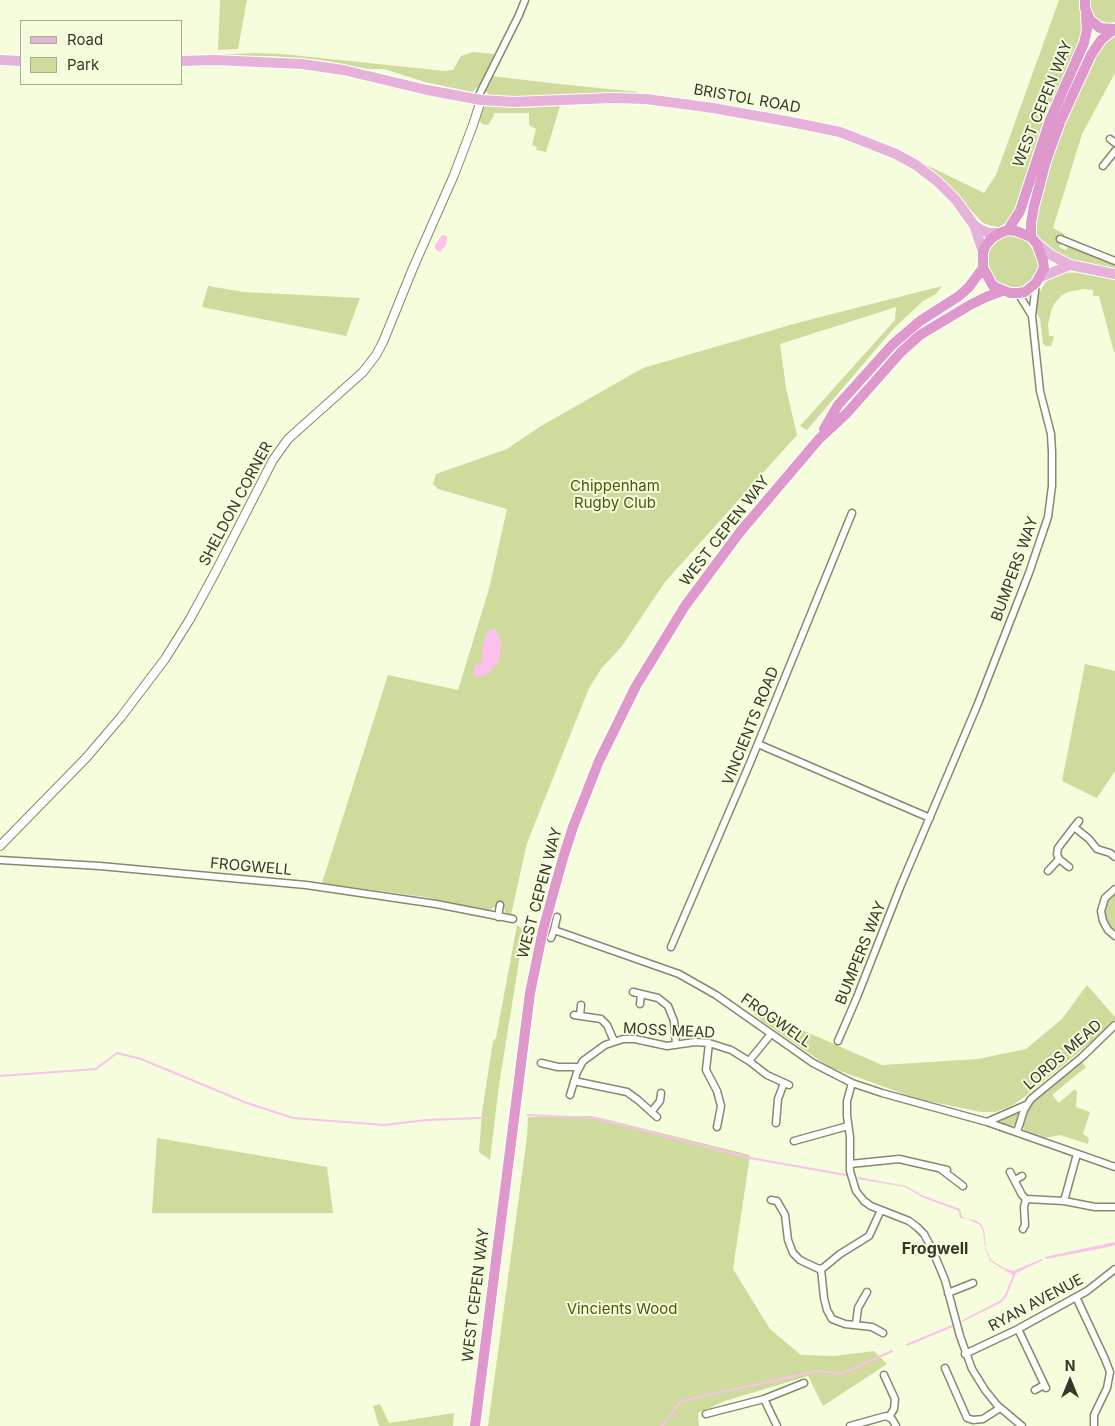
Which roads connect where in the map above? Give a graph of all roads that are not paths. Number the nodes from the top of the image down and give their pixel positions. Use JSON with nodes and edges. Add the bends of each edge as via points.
{"nodes":[{"id":1,"x":525,"y":0,"type":"edge"},
{"id":2,"x":1085,"y":0,"type":"edge"},
{"id":3,"x":1086,"y":15,"type":"junction"},
{"id":4,"x":1114,"y":29,"type":"edge"},
{"id":5,"x":0,"y":60,"type":"edge"},
{"id":6,"x":20,"y":60,"type":"edge"},
{"id":7,"x":182,"y":61,"type":"edge"},
{"id":8,"x":479,"y":100,"type":"junction"},
{"id":9,"x":1114,"y":152,"type":"edge"},
{"id":10,"x":1103,"y":166,"type":"dead end"},
{"id":11,"x":974,"y":225,"type":"junction"},
{"id":12,"x":1004,"y":232,"type":"junction"},
{"id":13,"x":1034,"y":241,"type":"junction"},
{"id":14,"x":1064,"y":242,"type":"dead end"},
{"id":15,"x":983,"y":252,"type":"junction"},
{"id":16,"x":1105,"y":257,"type":"junction"},
{"id":17,"x":1115,"y":261,"type":"edge"},
{"id":18,"x":1070,"y":265,"type":"junction"},
{"id":19,"x":983,"y":268,"type":"junction"},
{"id":20,"x":1101,"y":270,"type":"junction"},
{"id":21,"x":1115,"y":274,"type":"edge"},
{"id":22,"x":1038,"y":280,"type":"junction"},
{"id":23,"x":1002,"y":291,"type":"junction"},
{"id":24,"x":1018,"y":294,"type":"junction"},
{"id":25,"x":1032,"y":316,"type":"junction"},
{"id":26,"x":819,"y":439,"type":"junction"},
{"id":27,"x":852,"y":513,"type":"dead end"},
{"id":28,"x":758,"y":744,"type":"junction"},
{"id":29,"x":930,"y":818,"type":"junction"},
{"id":30,"x":1079,"y":821,"type":"dead end"},
{"id":31,"x":1074,"y":827,"type":"junction"},
{"id":32,"x":0,"y":846,"type":"edge"},
{"id":33,"x":1115,"y":857,"type":"edge"},
{"id":34,"x":1059,"y":859,"type":"junction"},
{"id":35,"x":0,"y":860,"type":"edge"},
{"id":36,"x":1069,"y":867,"type":"dead end"},
{"id":37,"x":1048,"y":871,"type":"dead end"},
{"id":38,"x":1115,"y":889,"type":"edge"},
{"id":39,"x":500,"y":905,"type":"dead end"},
{"id":40,"x":498,"y":917,"type":"junction"},
{"id":41,"x":558,"y":917,"type":"dead end"},
{"id":42,"x":513,"y":919,"type":"dead end"},
{"id":43,"x":554,"y":930,"type":"junction"},
{"id":44,"x":1115,"y":936,"type":"edge"},
{"id":45,"x":551,"y":938,"type":"dead end"},
{"id":46,"x":671,"y":947,"type":"dead end"},
{"id":47,"x":633,"y":992,"type":"dead end"},
{"id":48,"x":641,"y":994,"type":"junction"},
{"id":49,"x":640,"y":1004,"type":"dead end"},
{"id":50,"x":581,"y":1005,"type":"dead end"},
{"id":51,"x":1115,"y":1025,"type":"edge"},
{"id":52,"x":771,"y":1034,"type":"junction"},
{"id":53,"x":614,"y":1041,"type":"junction"},
{"id":54,"x":838,"y":1041,"type":"dead end"},
{"id":55,"x":709,"y":1043,"type":"junction"},
{"id":56,"x":676,"y":1045,"type":"junction"},
{"id":57,"x":749,"y":1061,"type":"junction"},
{"id":58,"x":541,"y":1063,"type":"dead end"},
{"id":59,"x":580,"y":1067,"type":"junction"},
{"id":60,"x":574,"y":1082,"type":"junction"},
{"id":61,"x":852,"y":1082,"type":"junction"},
{"id":62,"x":661,"y":1093,"type":"dead end"},
{"id":63,"x":570,"y":1095,"type":"dead end"},
{"id":64,"x":1026,"y":1105,"type":"junction"},
{"id":65,"x":652,"y":1112,"type":"junction"},
{"id":66,"x":657,"y":1117,"type":"dead end"},
{"id":67,"x":774,"y":1119,"type":"dead end"},
{"id":68,"x":987,"y":1122,"type":"junction"},
{"id":69,"x":848,"y":1126,"type":"junction"},
{"id":70,"x":718,"y":1128,"type":"dead end"},
{"id":71,"x":1017,"y":1132,"type":"junction"},
{"id":72,"x":794,"y":1141,"type":"dead end"},
{"id":73,"x":1078,"y":1154,"type":"junction"},
{"id":74,"x":850,"y":1164,"type":"junction"},
{"id":75,"x":1115,"y":1167,"type":"edge"},
{"id":76,"x":1010,"y":1172,"type":"dead end"},
{"id":77,"x":1022,"y":1176,"type":"dead end"},
{"id":78,"x":1014,"y":1180,"type":"junction"},
{"id":79,"x":963,"y":1186,"type":"dead end"},
{"id":80,"x":776,"y":1199,"type":"dead end"},
{"id":81,"x":1026,"y":1199,"type":"junction"},
{"id":82,"x":1064,"y":1201,"type":"junction"},
{"id":83,"x":1115,"y":1207,"type":"edge"},
{"id":84,"x":881,"y":1210,"type":"junction"},
{"id":85,"x":1024,"y":1230,"type":"dead end"},
{"id":86,"x":821,"y":1269,"type":"junction"},
{"id":87,"x":1115,"y":1269,"type":"edge"},
{"id":88,"x":973,"y":1284,"type":"dead end"},
{"id":89,"x":948,"y":1293,"type":"junction"},
{"id":90,"x":866,"y":1296,"type":"dead end"},
{"id":91,"x":1076,"y":1297,"type":"junction"},
{"id":92,"x":856,"y":1324,"type":"junction"},
{"id":93,"x":1018,"y":1329,"type":"junction"},
{"id":94,"x":881,"y":1330,"type":"dead end"},
{"id":95,"x":965,"y":1354,"type":"junction"},
{"id":96,"x":948,"y":1371,"type":"dead end"},
{"id":97,"x":884,"y":1375,"type":"dead end"},
{"id":98,"x":804,"y":1384,"type":"dead end"},
{"id":99,"x":1034,"y":1390,"type":"dead end"},
{"id":100,"x":764,"y":1399,"type":"junction"},
{"id":101,"x":1000,"y":1408,"type":"junction"},
{"id":102,"x":706,"y":1414,"type":"dead end"},
{"id":103,"x":889,"y":1417,"type":"junction"},
{"id":104,"x":475,"y":1426,"type":"edge"},
{"id":105,"x":777,"y":1426,"type":"edge"},
{"id":106,"x":850,"y":1426,"type":"edge"},
{"id":107,"x":896,"y":1426,"type":"edge"},
{"id":108,"x":1022,"y":1426,"type":"edge"},
{"id":109,"x":1094,"y":1426,"type":"edge"}],
"edges":[{"from":1,"to":8,"type":"street"},
{"from":2,"to":3,"type":"highway","name":"WEST CEPEN WAY"},
{"from":3,"to":4,"type":"highway","via":[[1100,28]]},
{"from":3,"to":12,"type":"highway","name":"WEST CEPEN WAY","via":[[1084,42],[1050,120],[1020,211]]},
{"from":4,"to":13,"type":"highway","name":"WEST CEPEN WAY","via":[[1091,55],[1063,114],[1034,206],[1031,223]]},
{"from":5,"to":6,"type":"main road"},
{"from":7,"to":8,"type":"main road","name":"BRISTOL ROAD","via":[[302,64]]},
{"from":8,"to":11,"type":"main road","name":"BRISTOL ROAD","via":[[646,99],[840,132],[916,165],[956,200]]},
{"from":8,"to":32,"type":"street","name":"SHELDON CORNER","via":[[454,175],[376,355],[363,372],[288,439],[273,460],[215,573],[165,659],[122,717],[86,758]]},
{"from":9,"to":10,"type":"street"},
{"from":11,"to":12,"type":"main road","via":[[989,233]]},
{"from":11,"to":15,"type":"main road","name":"BRISTOL ROAD"},
{"from":12,"to":13,"type":"highway","via":[[1016,231]]},
{"from":12,"to":15,"type":"highway","via":[[989,240]]},
{"from":13,"to":18,"type":"main road","via":[[1050,255]]},
{"from":13,"to":22,"type":"highway","via":[[1044,268]]},
{"from":14,"to":16,"type":"street"},
{"from":15,"to":19,"type":"highway"},
{"from":16,"to":17,"type":"street"},
{"from":16,"to":20,"type":"street"},
{"from":18,"to":20,"type":"main road"},
{"from":18,"to":22,"type":"main road"},
{"from":19,"to":23,"type":"highway","via":[[993,286]]},
{"from":19,"to":26,"type":"highway","name":"WEST CEPEN WAY","via":[[959,296],[920,321],[893,344],[838,405]]},
{"from":20,"to":21,"type":"main road"},
{"from":22,"to":24,"type":"highway"},
{"from":22,"to":25,"type":"street","name":"BUMPERS WAY"},
{"from":23,"to":24,"type":"highway"},
{"from":23,"to":26,"type":"highway","name":"WEST CEPEN WAY","via":[[978,301],[920,335]]},
{"from":24,"to":25,"type":"street","name":"BUMPERS WAY"},
{"from":25,"to":29,"type":"street","name":"BUMPERS WAY","via":[[1040,391],[1052,452],[1048,517],[966,734]]},
{"from":26,"to":104,"type":"highway","name":"WEST CEPEN WAY","via":[[740,532],[666,636],[615,728],[573,827],[543,930],[530,993]]},
{"from":27,"to":28,"type":"street","name":"VINCIENTS ROAD"},
{"from":28,"to":29,"type":"street"},
{"from":28,"to":46,"type":"street","name":"VINCIENTS ROAD"},
{"from":29,"to":54,"type":"street","name":"BUMPERS WAY"},
{"from":30,"to":31,"type":"street"},
{"from":31,"to":33,"type":"street","via":[[1098,849]]},
{"from":31,"to":34,"type":"street","via":[[1058,848]]},
{"from":34,"to":36,"type":"street"},
{"from":34,"to":37,"type":"street"},
{"from":35,"to":40,"type":"street","name":"FROGWELL","via":[[306,885],[436,904]]},
{"from":38,"to":44,"type":"street","via":[[1103,901],[1101,913]]},
{"from":39,"to":40,"type":"street"},
{"from":40,"to":42,"type":"street","name":"FROGWELL"},
{"from":41,"to":43,"type":"street"},
{"from":43,"to":45,"type":"street"},
{"from":43,"to":52,"type":"street","name":"FROGWELL","via":[[679,974],[716,995]]},
{"from":47,"to":48,"type":"street"},
{"from":48,"to":49,"type":"street"},
{"from":48,"to":56,"type":"street","via":[[662,1000],[670,1008]]},
{"from":50,"to":53,"type":"street","via":[[577,1016],[603,1020]]},
{"from":51,"to":64,"type":"street","name":"LORDS MEAD"},
{"from":52,"to":57,"type":"street"},
{"from":52,"to":61,"type":"street","name":"FROGWELL","via":[[819,1066]]},
{"from":53,"to":56,"type":"street","name":"MOSS MEAD","via":[[635,1039]]},
{"from":53,"to":59,"type":"street","name":"MOSS MEAD","via":[[592,1054]]},
{"from":55,"to":56,"type":"street","name":"MOSS MEAD"},
{"from":55,"to":57,"type":"street","name":"MOSS MEAD","via":[[731,1050]]},
{"from":55,"to":70,"type":"street","via":[[706,1070],[720,1097]]},
{"from":57,"to":67,"type":"street","name":"MOSS MEAD","via":[[787,1084],[778,1099]]},
{"from":58,"to":59,"type":"street"},
{"from":59,"to":60,"type":"street","name":"MOSS MEAD"},
{"from":60,"to":63,"type":"street","name":"MOSS MEAD"},
{"from":60,"to":65,"type":"street","via":[[627,1092]]},
{"from":61,"to":68,"type":"street","name":"FROGWELL"},
{"from":61,"to":69,"type":"street","via":[[847,1101]]},
{"from":62,"to":65,"type":"street","via":[[660,1101]]},
{"from":64,"to":68,"type":"street"},
{"from":64,"to":71,"type":"street","name":"LORDS MEAD"},
{"from":65,"to":66,"type":"street"},
{"from":68,"to":71,"type":"street","name":"FROGWELL"},
{"from":69,"to":72,"type":"street"},
{"from":69,"to":74,"type":"street"},
{"from":71,"to":73,"type":"street","name":"FROGWELL"},
{"from":73,"to":75,"type":"street","name":"FROGWELL"},
{"from":73,"to":82,"type":"street"},
{"from":74,"to":79,"type":"street","via":[[902,1159],[944,1170]]},
{"from":74,"to":84,"type":"street","via":[[851,1178],[859,1195]]},
{"from":76,"to":78,"type":"street"},
{"from":77,"to":78,"type":"street"},
{"from":78,"to":81,"type":"street"},
{"from":80,"to":86,"type":"street","via":[[785,1215],[793,1253],[800,1260]]},
{"from":81,"to":82,"type":"street"},
{"from":81,"to":85,"type":"street"},
{"from":82,"to":83,"type":"street"},
{"from":84,"to":86,"type":"street","via":[[869,1240],[840,1254]]},
{"from":84,"to":89,"type":"street","via":[[901,1217],[921,1231],[935,1256]]},
{"from":86,"to":92,"type":"street","via":[[829,1315],[838,1322]]},
{"from":87,"to":91,"type":"street","name":"RYAN AVENUE"},
{"from":88,"to":89,"type":"street","via":[[965,1284]]},
{"from":89,"to":95,"type":"street"},
{"from":90,"to":92,"type":"street","via":[[858,1308]]},
{"from":91,"to":93,"type":"street","name":"RYAN AVENUE"},
{"from":91,"to":109,"type":"street","via":[[1110,1372],[1107,1388],[1094,1415]]},
{"from":92,"to":94,"type":"street"},
{"from":93,"to":95,"type":"street","name":"RYAN AVENUE"},
{"from":93,"to":99,"type":"street","via":[[1045,1387]]},
{"from":95,"to":101,"type":"street","via":[[982,1385]]},
{"from":96,"to":101,"type":"street","via":[[968,1418],[983,1419]]},
{"from":97,"to":103,"type":"street","via":[[895,1399]]},
{"from":98,"to":100,"type":"street"},
{"from":100,"to":102,"type":"street"},
{"from":100,"to":105,"type":"street"},
{"from":101,"to":108,"type":"street"},
{"from":103,"to":106,"type":"street"},
{"from":103,"to":107,"type":"street"}]}
